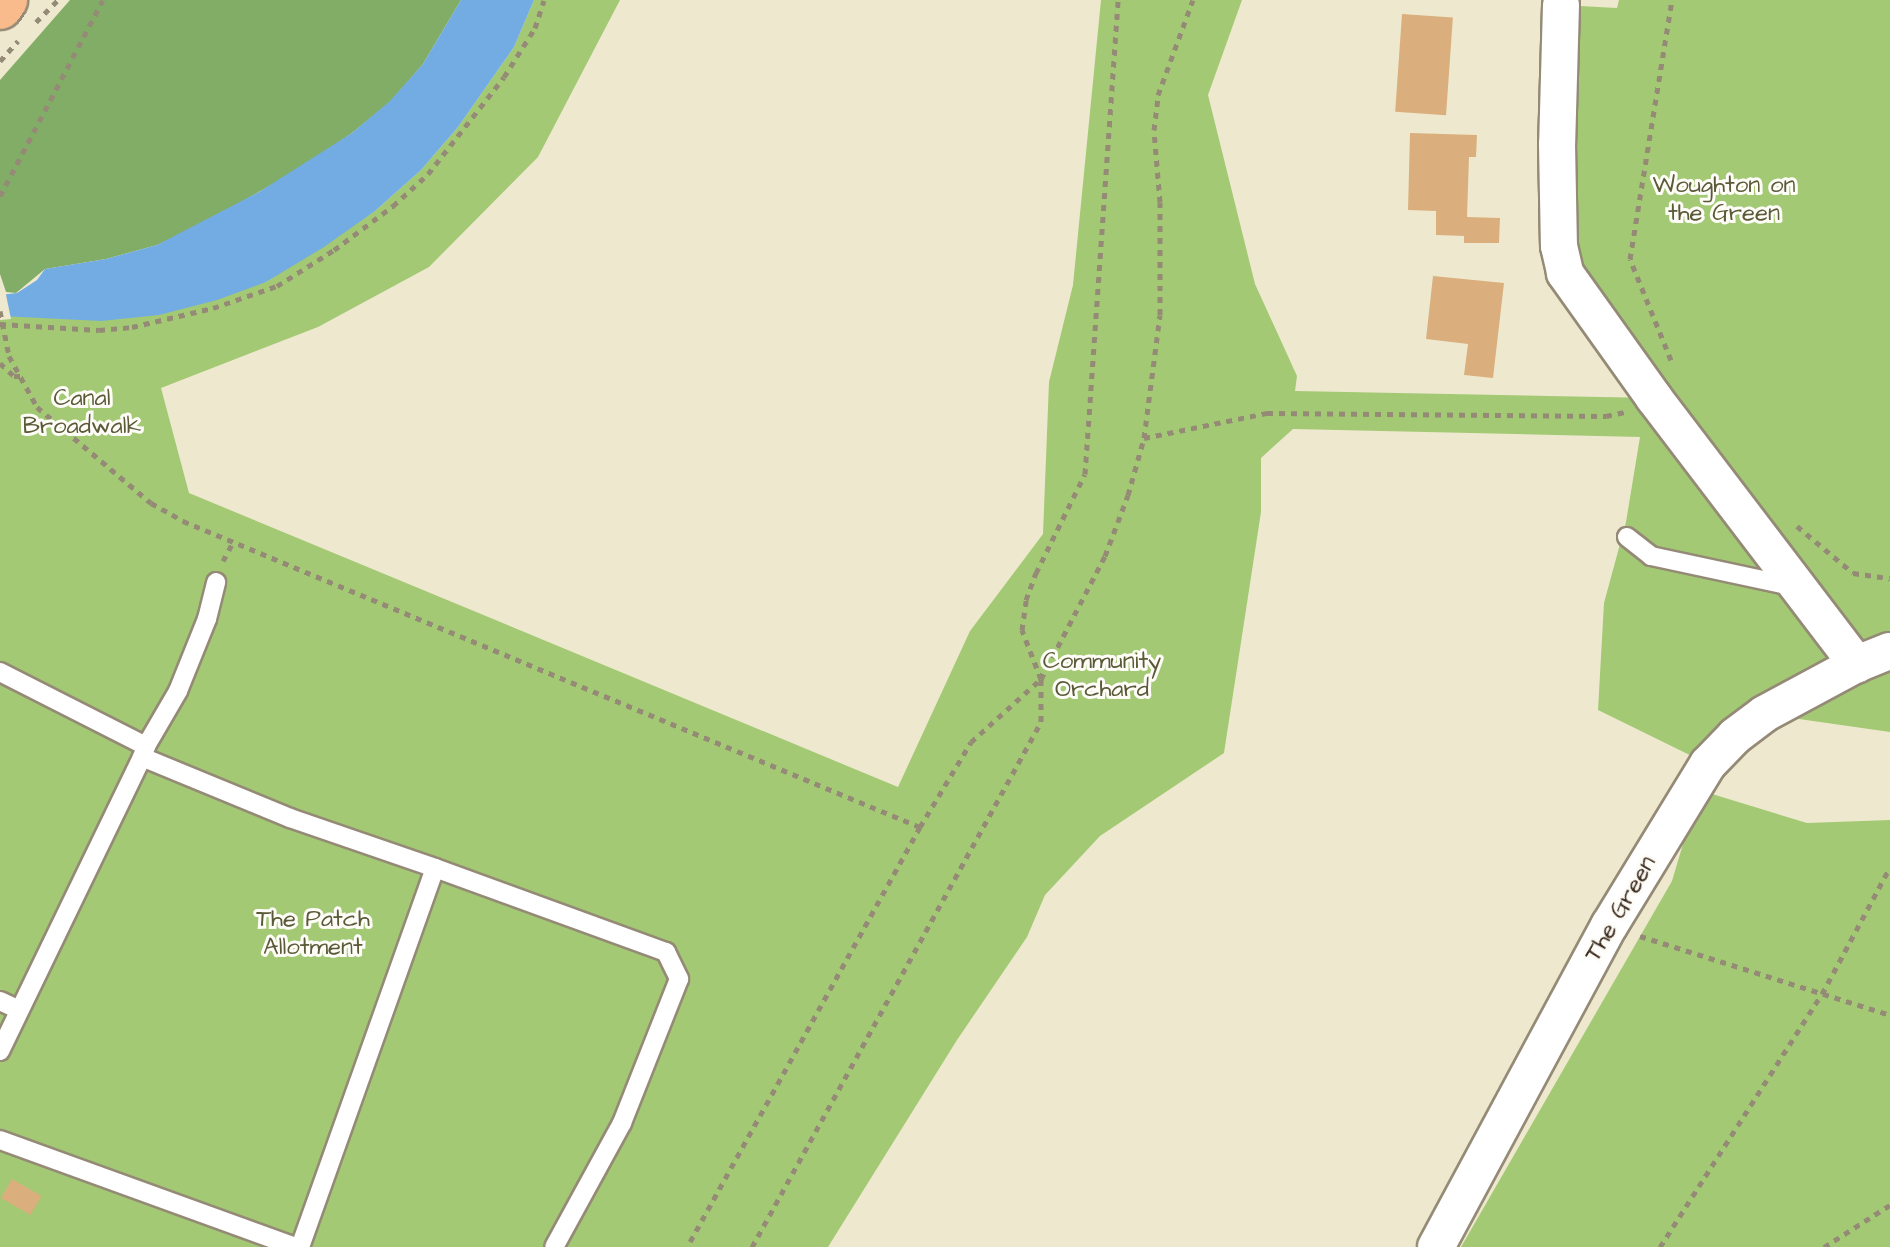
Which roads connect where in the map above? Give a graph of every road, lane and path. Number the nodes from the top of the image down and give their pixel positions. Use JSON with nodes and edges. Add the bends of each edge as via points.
{"nodes":[{"id":1,"x":5,"y":0,"type":"edge"},
{"id":2,"x":103,"y":0,"type":"edge"},
{"id":3,"x":544,"y":0,"type":"edge"},
{"id":4,"x":1118,"y":0,"type":"edge"},
{"id":5,"x":1193,"y":0,"type":"edge"},
{"id":6,"x":1672,"y":0,"type":"edge"},
{"id":7,"x":1561,"y":5,"type":"dead end"},
{"id":8,"x":0,"y":7,"type":"edge"},
{"id":9,"x":0,"y":196,"type":"edge"},
{"id":10,"x":0,"y":311,"type":"edge"},
{"id":11,"x":0,"y":324,"type":"edge"},
{"id":12,"x":1672,"y":362,"type":"dead end"},
{"id":13,"x":0,"y":363,"type":"edge"},
{"id":14,"x":20,"y":376,"type":"junction"},
{"id":15,"x":1654,"y":398,"type":"junction"},
{"id":16,"x":1144,"y":438,"type":"junction"},
{"id":17,"x":1792,"y":522,"type":"dead end"},
{"id":18,"x":1627,"y":537,"type":"dead end"},
{"id":19,"x":1890,"y":578,"type":"edge"},
{"id":20,"x":216,"y":582,"type":"dead end"},
{"id":21,"x":1799,"y":587,"type":"junction"},
{"id":22,"x":1874,"y":658,"type":"edge"},
{"id":23,"x":0,"y":672,"type":"edge"},
{"id":24,"x":1041,"y":679,"type":"junction"},
{"id":25,"x":144,"y":752,"type":"junction"},
{"id":26,"x":920,"y":827,"type":"junction"},
{"id":27,"x":1890,"y":867,"type":"edge"},
{"id":28,"x":435,"y":868,"type":"junction"},
{"id":29,"x":1609,"y":926,"type":"junction"},
{"id":30,"x":1822,"y":994,"type":"junction"},
{"id":31,"x":0,"y":1001,"type":"edge"},
{"id":32,"x":19,"y":1010,"type":"junction"},
{"id":33,"x":1890,"y":1015,"type":"edge"},
{"id":34,"x":0,"y":1051,"type":"edge"},
{"id":35,"x":0,"y":1140,"type":"edge"},
{"id":36,"x":1890,"y":1205,"type":"edge"},
{"id":37,"x":298,"y":1247,"type":"edge"},
{"id":38,"x":554,"y":1247,"type":"edge"},
{"id":39,"x":687,"y":1247,"type":"edge"},
{"id":40,"x":752,"y":1247,"type":"edge"},
{"id":41,"x":1436,"y":1247,"type":"edge"},
{"id":42,"x":1660,"y":1247,"type":"edge"},
{"id":43,"x":1824,"y":1247,"type":"edge"}],
"edges":[{"from":1,"to":8,"type":"highway"},
{"from":2,"to":9,"type":"path"},
{"from":3,"to":11,"type":"path","via":[[535,28],[504,77],[428,174],[334,250],[277,286],[132,327]]},
{"from":4,"to":24,"type":"path","via":[[1085,474],[1036,573],[1022,630]]},
{"from":5,"to":16,"type":"path","via":[[1154,130],[1160,315]]},
{"from":6,"to":12,"type":"path","via":[[1630,259]]},
{"from":7,"to":15,"type":"street","via":[[1557,144],[1559,246],[1565,273]]},
{"from":10,"to":14,"type":"path","bridge":true,"via":[[9,356]]},
{"from":13,"to":14,"type":"path"},
{"from":14,"to":26,"type":"path","via":[[37,407],[70,437],[151,503],[183,521]]},
{"from":15,"to":16,"type":"path","via":[[1635,411],[1606,416],[1267,413]]},
{"from":15,"to":21,"type":"street"},
{"from":16,"to":24,"type":"path","via":[[1105,556]]},
{"from":17,"to":19,"type":"path","via":[[1853,573]]},
{"from":18,"to":21,"type":"lane","via":[[1651,556]]},
{"from":20,"to":25,"type":"lane","via":[[178,691]]},
{"from":21,"to":22,"type":"street"},
{"from":22,"to":29,"type":"street","name":"The Green","via":[[1764,714],[1720,750]]},
{"from":23,"to":25,"type":"lane"},
{"from":24,"to":26,"type":"path","via":[[971,742]]},
{"from":24,"to":40,"type":"path","via":[[1041,722],[1027,751]]},
{"from":25,"to":28,"type":"lane","via":[[290,818]]},
{"from":25,"to":32,"type":"lane"},
{"from":26,"to":39,"type":"path"},
{"from":27,"to":30,"type":"path"},
{"from":28,"to":37,"type":"lane"},
{"from":28,"to":38,"type":"lane","via":[[666,952],[679,979],[622,1123]]},
{"from":29,"to":30,"type":"path"},
{"from":29,"to":41,"type":"street","name":"The Green"},
{"from":30,"to":33,"type":"path"},
{"from":30,"to":42,"type":"path"},
{"from":31,"to":32,"type":"lane"},
{"from":32,"to":34,"type":"lane"},
{"from":35,"to":37,"type":"lane"},
{"from":36,"to":43,"type":"path"}]}
